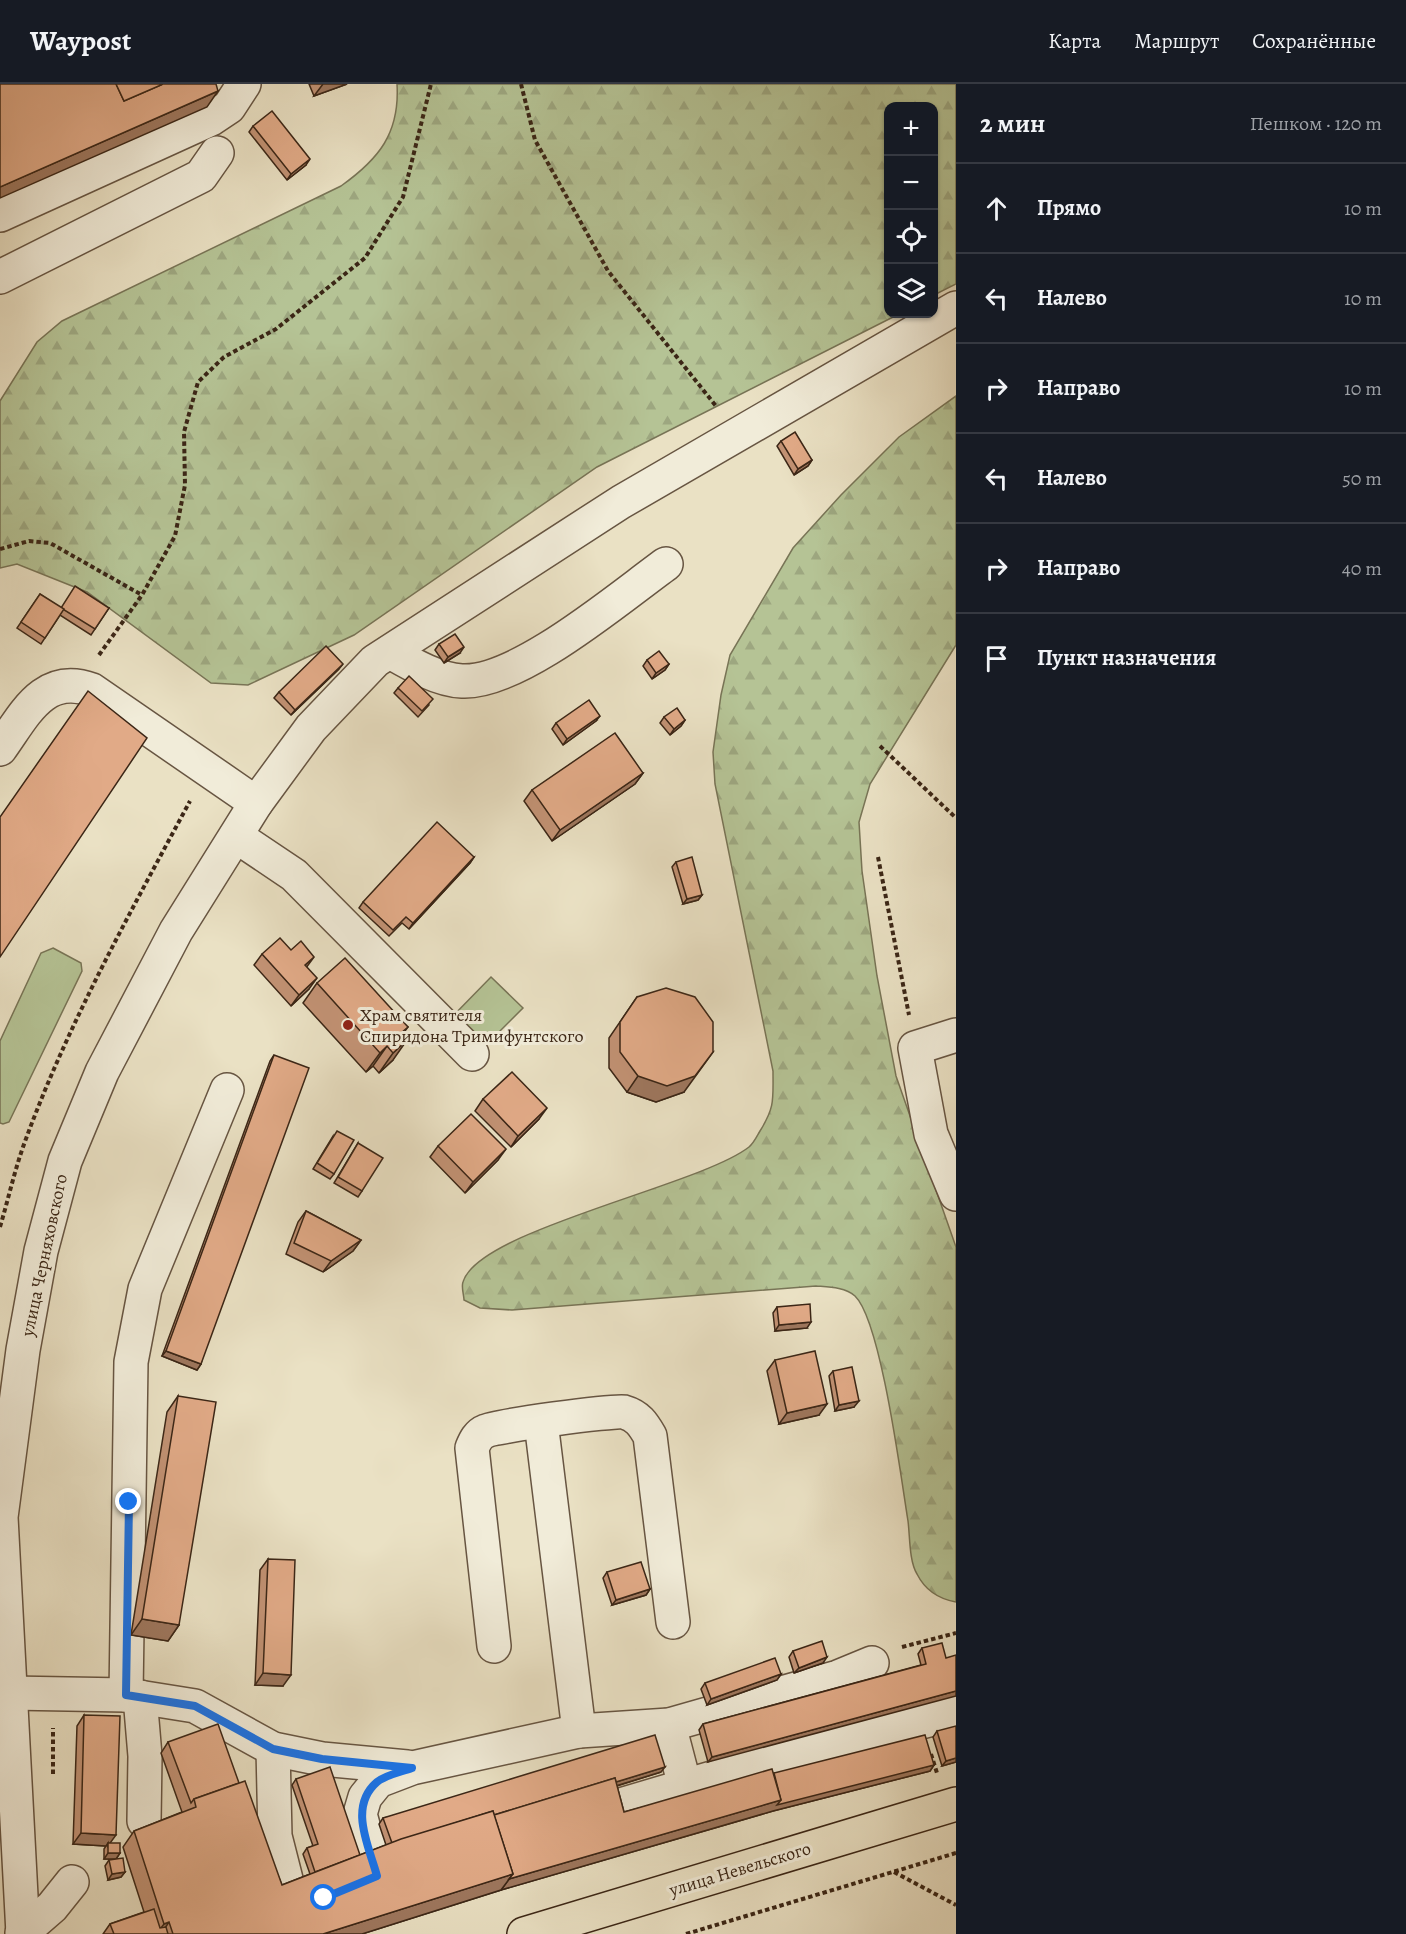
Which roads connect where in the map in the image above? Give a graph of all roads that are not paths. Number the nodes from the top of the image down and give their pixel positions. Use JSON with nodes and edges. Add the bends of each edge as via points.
{"nodes":[{"id":1,"x":224,"y":84,"type":"edge"},
{"id":2,"x":244,"y":84,"type":"edge"},
{"id":3,"x":217,"y":153,"type":"dead end"},
{"id":4,"x":53,"y":158,"type":"edge"},
{"id":5,"x":0,"y":215,"type":"edge"},
{"id":6,"x":0,"y":277,"type":"edge"},
{"id":7,"x":956,"y":308,"type":"edge"},
{"id":8,"x":666,"y":564,"type":"dead end"},
{"id":9,"x":390,"y":652,"type":"junction"},
{"id":10,"x":0,"y":749,"type":"edge"},
{"id":11,"x":256,"y":803,"type":"junction"},
{"id":12,"x":236,"y":836,"type":"junction"},
{"id":13,"x":956,"y":1035,"type":"edge"},
{"id":14,"x":472,"y":1054,"type":"dead end"},
{"id":15,"x":227,"y":1090,"type":"dead end"},
{"id":16,"x":956,"y":1194,"type":"edge"},
{"id":17,"x":541,"y":1422,"type":"junction"},
{"id":18,"x":673,"y":1622,"type":"dead end"},
{"id":19,"x":494,"y":1646,"type":"dead end"},
{"id":20,"x":872,"y":1663,"type":"road end"},
{"id":21,"x":10,"y":1693,"type":"junction"},
{"id":22,"x":133,"y":1696,"type":"junction"},
{"id":23,"x":956,"y":1713,"type":"edge"},
{"id":24,"x":669,"y":1725,"type":"junction"},
{"id":25,"x":579,"y":1731,"type":"junction"},
{"id":26,"x":273,"y":1749,"type":"junction"},
{"id":27,"x":412,"y":1768,"type":"junction"},
{"id":28,"x":685,"y":1786,"type":"junction"},
{"id":29,"x":952,"y":1805,"type":"edge"},
{"id":30,"x":144,"y":1821,"type":"dead end"},
{"id":31,"x":548,"y":1826,"type":"edge"},
{"id":32,"x":411,"y":1866,"type":"edge"},
{"id":33,"x":377,"y":1876,"type":"junction"},
{"id":34,"x":72,"y":1882,"type":"dead end"},
{"id":35,"x":345,"y":1889,"type":"edge"},
{"id":36,"x":231,"y":1922,"type":"edge"},
{"id":37,"x":22,"y":1934,"type":"edge"},
{"id":38,"x":524,"y":1934,"type":"edge"}],
"edges":[{"from":1,"to":4,"type":"street"},
{"from":2,"to":5,"type":"street","via":[[229,107],[211,119]]},
{"from":3,"to":6,"type":"street","via":[[201,176]]},
{"from":7,"to":9,"type":"street","name":"улица Черняховского","via":[[621,502]]},
{"from":8,"to":9,"type":"street","via":[[528,662],[489,678],[461,681],[428,671]]},
{"from":9,"to":11,"type":"street","name":"улица Черняховского","via":[[375,661],[311,728]]},
{"from":10,"to":11,"type":"street","via":[[36,700],[53,688],[78,685],[92,690]]},
{"from":11,"to":12,"type":"street","name":"улица Черняховского"},
{"from":12,"to":14,"type":"street","via":[[294,875]]},
{"from":12,"to":21,"type":"street","name":"улица Черняховского","via":[[176,931],[102,1072],[64,1161],[41,1251],[23,1350],[1,1517]]},
{"from":13,"to":16,"type":"street","via":[[915,1048],[931,1134]]},
{"from":15,"to":22,"type":"street","via":[[145,1289],[131,1362]]},
{"from":17,"to":18,"type":"street","via":[[622,1412],[639,1418],[650,1436]]},
{"from":17,"to":19,"type":"street","via":[[487,1430],[477,1437],[472,1448]]},
{"from":17,"to":25,"type":"street"},
{"from":20,"to":24,"type":"street","via":[[838,1677]]},
{"from":21,"to":22,"type":"street"},
{"from":21,"to":37,"type":"street","name":"улица Черняховского"},
{"from":22,"to":26,"type":"street","via":[[195,1706]]},
{"from":22,"to":30,"type":"street","via":[[145,1756]]},
{"from":23,"to":28,"type":"street"},
{"from":24,"to":25,"type":"street"},
{"from":24,"to":28,"type":"street"},
{"from":25,"to":27,"type":"street"},
{"from":26,"to":27,"type":"street","via":[[322,1759]]},
{"from":26,"to":36,"type":"street","via":[[275,1836],[290,1895],[283,1904]]},
{"from":27,"to":33,"type":"street","via":[[378,1781],[365,1797],[360,1814]]},
{"from":28,"to":31,"type":"street"},
{"from":29,"to":38,"type":"main road","name":"улица Невельского"},
{"from":32,"to":33,"type":"street"},
{"from":33,"to":35,"type":"street"},
{"from":34,"to":37,"type":"street"}]}
